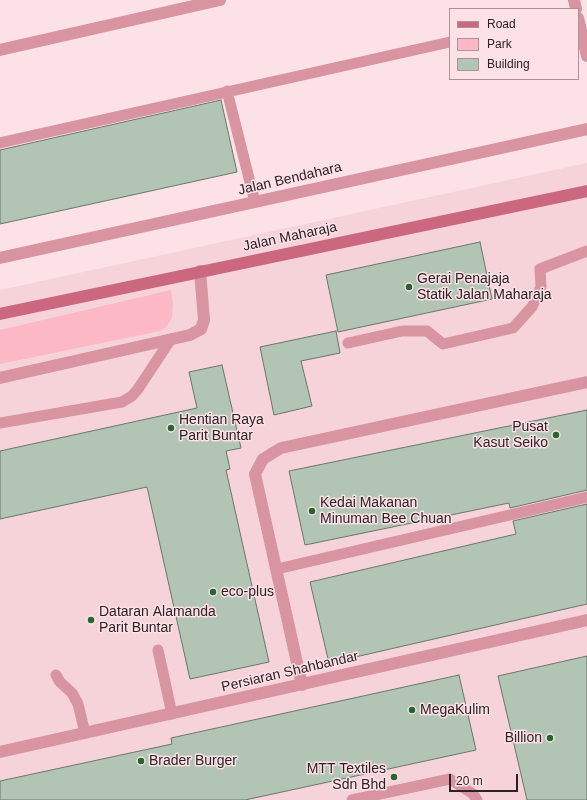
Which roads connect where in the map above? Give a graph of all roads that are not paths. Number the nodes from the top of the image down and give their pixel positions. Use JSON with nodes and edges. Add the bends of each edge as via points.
{"nodes":[{"id":1,"x":220,"y":0,"type":"edge"},
{"id":2,"x":579,"y":22,"type":"edge"},
{"id":3,"x":449,"y":42,"type":"edge"},
{"id":4,"x":0,"y":50,"type":"edge"},
{"id":5,"x":587,"y":56,"type":"edge"},
{"id":6,"x":227,"y":92,"type":"junction"},
{"id":7,"x":587,"y":128,"type":"edge"},
{"id":8,"x":0,"y":142,"type":"edge"},
{"id":9,"x":587,"y":191,"type":"edge"},
{"id":10,"x":255,"y":202,"type":"junction"},
{"id":11,"x":587,"y":251,"type":"edge"},
{"id":12,"x":0,"y":258,"type":"edge"},
{"id":13,"x":200,"y":271,"type":"junction"},
{"id":14,"x":0,"y":314,"type":"edge"},
{"id":15,"x":171,"y":339,"type":"junction"},
{"id":16,"x":348,"y":343,"type":"dead end"},
{"id":17,"x":0,"y":378,"type":"edge"},
{"id":18,"x":587,"y":382,"type":"edge"},
{"id":19,"x":0,"y":423,"type":"edge"},
{"id":20,"x":587,"y":497,"type":"edge"},
{"id":21,"x":277,"y":569,"type":"junction"},
{"id":22,"x":587,"y":620,"type":"edge"},
{"id":23,"x":158,"y":650,"type":"dead end"},
{"id":24,"x":56,"y":675,"type":"dead end"},
{"id":25,"x":302,"y":685,"type":"junction"},
{"id":26,"x":172,"y":714,"type":"junction"},
{"id":27,"x":85,"y":733,"type":"junction"},
{"id":28,"x":0,"y":752,"type":"edge"},
{"id":29,"x":352,"y":800,"type":"edge"},
{"id":30,"x":477,"y":800,"type":"edge"}],
"edges":[{"from":1,"to":4,"type":"street"},
{"from":2,"to":5,"type":"street"},
{"from":3,"to":6,"type":"lane"},
{"from":6,"to":8,"type":"lane"},
{"from":6,"to":10,"type":"lane"},
{"from":7,"to":10,"type":"street","name":"Jalan Bendahara"},
{"from":9,"to":13,"type":"street","name":"Jalan Maharaja"},
{"from":10,"to":12,"type":"street","name":"Jalan Bendahara"},
{"from":11,"to":16,"type":"lane","via":[[540,269],[541,287],[532,307],[513,328],[443,344],[427,331],[402,331]]},
{"from":13,"to":14,"type":"street","name":"Jalan Maharaja"},
{"from":13,"to":15,"type":"street","via":[[204,320],[201,329],[190,335]]},
{"from":15,"to":17,"type":"street"},
{"from":15,"to":19,"type":"lane","via":[[138,389],[122,402]]},
{"from":18,"to":21,"type":"street","via":[[281,448],[263,459],[256,474]]},
{"from":20,"to":21,"type":"lane"},
{"from":21,"to":25,"type":"street"},
{"from":22,"to":25,"type":"street","name":"Persiaran Shahbandar"},
{"from":23,"to":26,"type":"lane"},
{"from":24,"to":27,"type":"lane","via":[[78,704]]},
{"from":25,"to":26,"type":"street","name":"Persiaran Shahbandar"},
{"from":26,"to":27,"type":"street","name":"Persiaran Shahbandar"},
{"from":27,"to":28,"type":"street","name":"Persiaran Shahbandar"},
{"from":29,"to":30,"type":"lane","via":[[450,779],[473,794]]}]}
